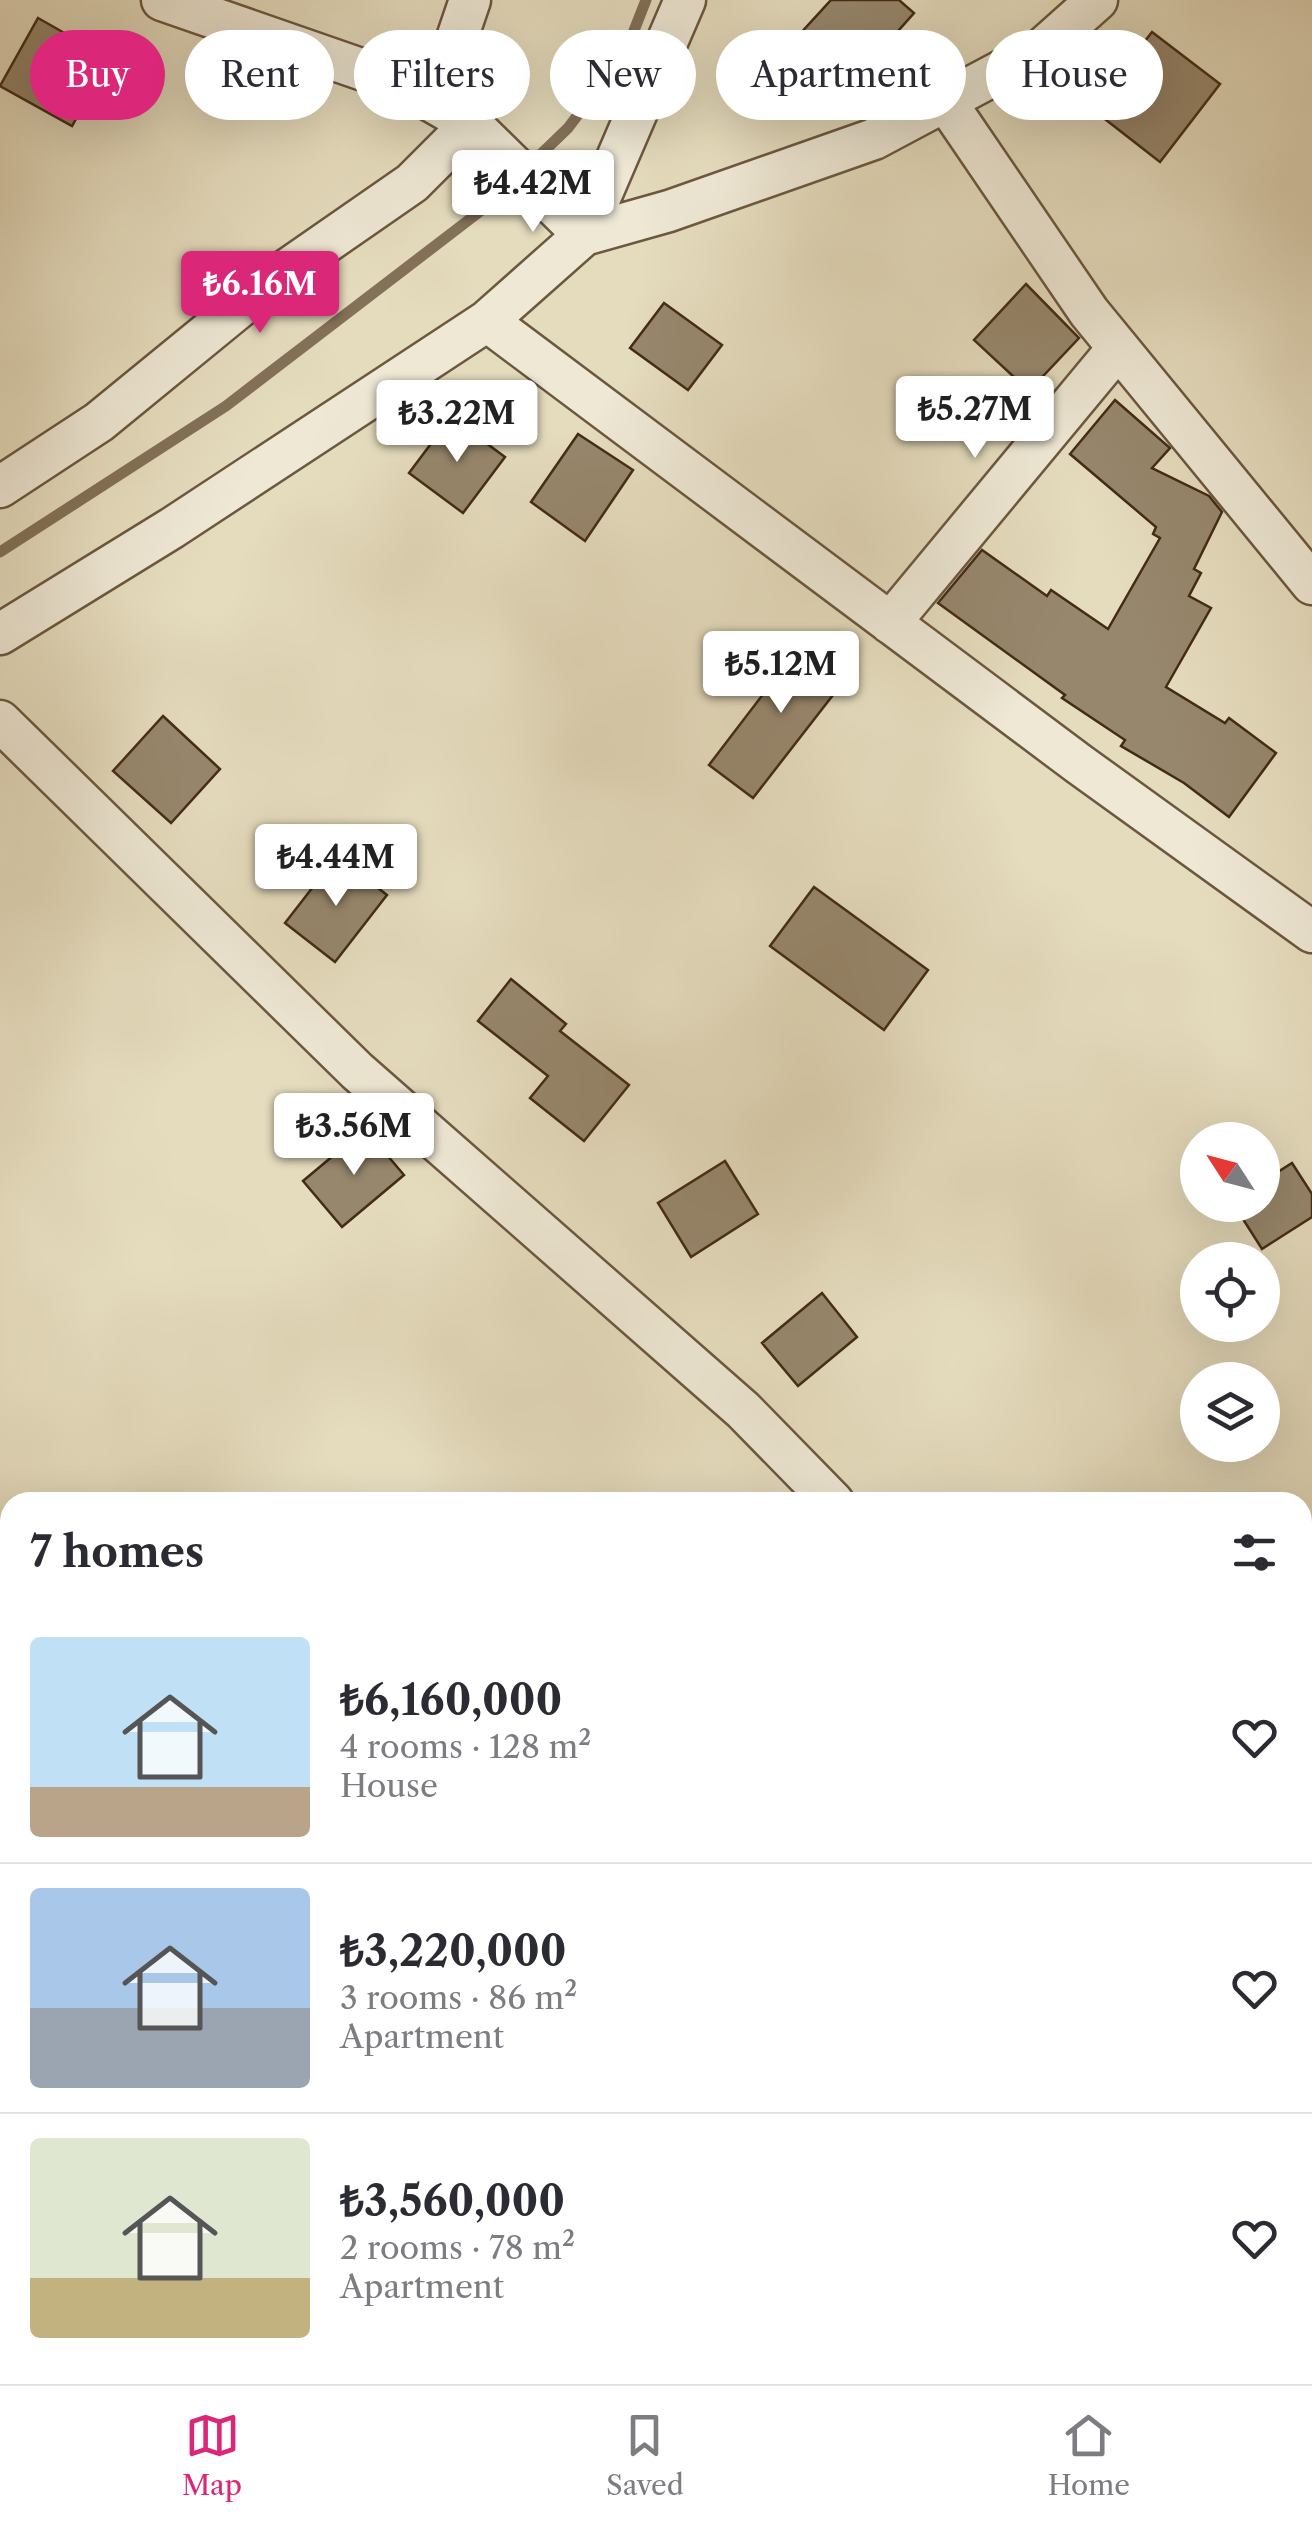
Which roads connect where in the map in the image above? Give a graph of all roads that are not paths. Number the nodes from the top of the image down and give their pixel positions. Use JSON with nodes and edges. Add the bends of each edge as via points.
{"nodes":[{"id":1,"x":162,"y":0,"type":"edge"},
{"id":2,"x":470,"y":0,"type":"edge"},
{"id":3,"x":685,"y":0,"type":"edge"},
{"id":4,"x":1097,"y":0,"type":"edge"},
{"id":5,"x":460,"y":30,"type":"edge"},
{"id":6,"x":354,"y":67,"type":"edge"},
{"id":7,"x":966,"y":88,"type":"edge"},
{"id":8,"x":464,"y":120,"type":"edge"},
{"id":9,"x":907,"y":120,"type":"edge"},
{"id":10,"x":958,"y":120,"type":"edge"},
{"id":11,"x":471,"y":124,"type":"junction"},
{"id":12,"x":584,"y":235,"type":"junction"},
{"id":13,"x":487,"y":321,"type":"junction"},
{"id":14,"x":1118,"y":348,"type":"junction"},
{"id":15,"x":0,"y":487,"type":"edge"},
{"id":16,"x":1312,"y":584,"type":"edge"},
{"id":17,"x":890,"y":622,"type":"junction"},
{"id":18,"x":0,"y":634,"type":"edge"},
{"id":19,"x":0,"y":721,"type":"edge"},
{"id":20,"x":1312,"y":932,"type":"edge"},
{"id":21,"x":823,"y":1492,"type":"edge"}],
"edges":[{"from":1,"to":6,"type":"street"},
{"from":2,"to":5,"type":"street"},
{"from":3,"to":12,"type":"street"},
{"from":4,"to":7,"type":"street","via":[[1041,50]]},
{"from":8,"to":11,"type":"street"},
{"from":9,"to":12,"type":"street","via":[[874,139]]},
{"from":10,"to":14,"type":"street"},
{"from":11,"to":12,"type":"street"},
{"from":11,"to":15,"type":"street","via":[[412,183],[275,278],[99,422]]},
{"from":12,"to":13,"type":"street"},
{"from":13,"to":17,"type":"street"},
{"from":13,"to":18,"type":"street"},
{"from":14,"to":16,"type":"street"},
{"from":14,"to":17,"type":"street"},
{"from":17,"to":20,"type":"street"},
{"from":19,"to":21,"type":"street","via":[[357,1071],[743,1410]]}]}
